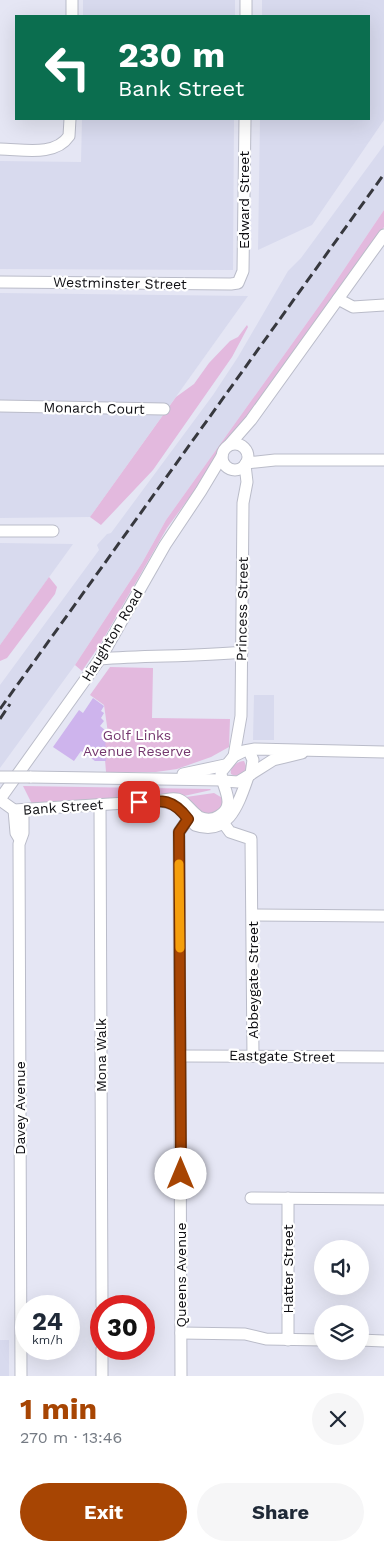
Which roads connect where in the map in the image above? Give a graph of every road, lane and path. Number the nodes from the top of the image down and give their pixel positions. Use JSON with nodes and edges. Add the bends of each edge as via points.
{"nodes":[{"id":1,"x":72,"y":0,"type":"edge"},
{"id":2,"x":246,"y":0,"type":"edge"},
{"id":3,"x":72,"y":15,"type":"edge"},
{"id":4,"x":246,"y":15,"type":"edge"},
{"id":5,"x":70,"y":120,"type":"edge"},
{"id":6,"x":245,"y":120,"type":"edge"},
{"id":7,"x":0,"y":149,"type":"edge"},
{"id":8,"x":384,"y":235,"type":"edge"},
{"id":9,"x":240,"y":281,"type":"joint"},
{"id":10,"x":0,"y":282,"type":"edge"},
{"id":11,"x":340,"y":296,"type":"junction"},
{"id":12,"x":380,"y":305,"type":"edge"},
{"id":13,"x":0,"y":406,"type":"edge"},
{"id":14,"x":164,"y":409,"type":"dead end"},
{"id":15,"x":251,"y":420,"type":"junction"},
{"id":16,"x":230,"y":444,"type":"junction"},
{"id":17,"x":222,"y":456,"type":"junction"},
{"id":18,"x":246,"y":457,"type":"junction"},
{"id":19,"x":384,"y":460,"type":"edge"},
{"id":20,"x":231,"y":469,"type":"junction"},
{"id":21,"x":202,"y":491,"type":"junction"},
{"id":22,"x":243,"y":503,"type":"junction"},
{"id":23,"x":0,"y":530,"type":"edge"},
{"id":24,"x":53,"y":531,"type":"dead end"},
{"id":25,"x":107,"y":647,"type":"junction"},
{"id":26,"x":139,"y":656,"type":"junction"},
{"id":27,"x":242,"y":657,"type":"junction"},
{"id":28,"x":100,"y":659,"type":"junction"},
{"id":29,"x":241,"y":716,"type":"junction"},
{"id":30,"x":249,"y":750,"type":"junction"},
{"id":31,"x":306,"y":752,"type":"junction"},
{"id":32,"x":384,"y":752,"type":"edge"},
{"id":33,"x":234,"y":756,"type":"junction"},
{"id":34,"x":225,"y":765,"type":"junction"},
{"id":35,"x":250,"y":775,"type":"junction"},
{"id":36,"x":0,"y":776,"type":"edge"},
{"id":37,"x":157,"y":780,"type":"junction"},
{"id":38,"x":224,"y":780,"type":"junction"},
{"id":39,"x":0,"y":800,"type":"edge"},
{"id":40,"x":100,"y":804,"type":"junction"},
{"id":41,"x":18,"y":810,"type":"junction"},
{"id":42,"x":195,"y":819,"type":"junction"},
{"id":43,"x":221,"y":820,"type":"junction"},
{"id":44,"x":252,"y":915,"type":"junction"},
{"id":45,"x":384,"y":916,"type":"edge"},
{"id":46,"x":181,"y":1056,"type":"junction"},
{"id":47,"x":253,"y":1056,"type":"junction"},
{"id":48,"x":384,"y":1057,"type":"edge"},
{"id":49,"x":251,"y":1198,"type":"dead end"},
{"id":50,"x":288,"y":1198,"type":"junction"},
{"id":51,"x":384,"y":1199,"type":"edge"},
{"id":52,"x":102,"y":1295,"type":"edge"},
{"id":53,"x":181,"y":1333,"type":"junction"},
{"id":54,"x":288,"y":1340,"type":"junction"},
{"id":55,"x":314,"y":1340,"type":"edge"},
{"id":56,"x":369,"y":1340,"type":"edge"},
{"id":57,"x":384,"y":1341,"type":"edge"},
{"id":58,"x":102,"y":1360,"type":"edge"},
{"id":59,"x":21,"y":1376,"type":"edge"},
{"id":60,"x":102,"y":1376,"type":"edge"},
{"id":61,"x":181,"y":1376,"type":"edge"}],
"edges":[{"from":1,"to":3,"type":"street"},
{"from":2,"to":4,"type":"street"},
{"from":5,"to":7,"type":"street","via":[[69,136],[58,146],[46,150]]},
{"from":6,"to":9,"type":"street","name":"Edward Street","via":[[244,264]]},
{"from":8,"to":11,"type":"street"},
{"from":9,"to":10,"type":"street","name":"Westminster Street","via":[[232,284]]},
{"from":11,"to":12,"type":"street"},
{"from":11,"to":15,"type":"street"},
{"from":13,"to":14,"type":"street","name":"Monarch Court"},
{"from":15,"to":16,"type":"street"},
{"from":15,"to":18,"type":"street"},
{"from":16,"to":17,"type":"street"},
{"from":16,"to":18,"type":"street","via":[[238,444]]},
{"from":17,"to":20,"type":"street"},
{"from":17,"to":21,"type":"street","name":"Haughton Road"},
{"from":18,"to":19,"type":"street"},
{"from":18,"to":20,"type":"street"},
{"from":18,"to":22,"type":"street","name":"Princess Street"},
{"from":20,"to":21,"type":"street","name":"Haughton Road"},
{"from":20,"to":22,"type":"street","name":"Princess Street","via":[[240,482]]},
{"from":21,"to":25,"type":"street","name":"Haughton Road","via":[[165,545]]},
{"from":22,"to":27,"type":"street","name":"Princess Street"},
{"from":23,"to":24,"type":"street"},
{"from":25,"to":26,"type":"street"},
{"from":25,"to":28,"type":"street","name":"Haughton Road"},
{"from":26,"to":27,"type":"street"},
{"from":26,"to":28,"type":"street"},
{"from":27,"to":29,"type":"street","name":"Princess Street"},
{"from":28,"to":39,"type":"street","name":"Haughton Road"},
{"from":29,"to":30,"type":"street","name":"Princess Street"},
{"from":29,"to":33,"type":"street","name":"Princess Street"},
{"from":30,"to":31,"type":"street","via":[[289,748]]},
{"from":30,"to":33,"type":"street"},
{"from":30,"to":35,"type":"street","name":"Princess Street","via":[[253,760]]},
{"from":31,"to":32,"type":"street"},
{"from":31,"to":35,"type":"street","via":[[283,757]]},
{"from":33,"to":34,"type":"street"},
{"from":34,"to":37,"type":"street"},
{"from":34,"to":38,"type":"street","via":[[221,772]]},
{"from":35,"to":38,"type":"street","via":[[238,782]]},
{"from":35,"to":43,"type":"street","via":[[234,812]]},
{"from":36,"to":37,"type":"street","bridge":true},
{"from":37,"to":38,"type":"street"},
{"from":38,"to":43,"type":"street","via":[[228,804]]},
{"from":39,"to":41,"type":"street","name":"Bank Street"},
{"from":40,"to":41,"type":"street","name":"Bank Street"},
{"from":40,"to":42,"type":"street","name":"Bank Street","via":[[158,800],[176,805]]},
{"from":40,"to":52,"type":"street","name":"Mona Walk"},
{"from":41,"to":59,"type":"street","name":"Davey Avenue","via":[[23,833],[20,840]]},
{"from":42,"to":43,"type":"street","via":[[207,828]]},
{"from":42,"to":46,"type":"street","name":"Queens Avenue","via":[[179,832]]},
{"from":43,"to":44,"type":"street","via":[[230,832],[251,840]]},
{"from":44,"to":45,"type":"street","name":"Abbeygate Street"},
{"from":44,"to":47,"type":"street","name":"Abbeygate Street"},
{"from":46,"to":47,"type":"street","name":"Eastgate Street"},
{"from":46,"to":53,"type":"street","name":"Queens Avenue"},
{"from":47,"to":48,"type":"street","name":"Eastgate Street"},
{"from":49,"to":50,"type":"street"},
{"from":50,"to":51,"type":"street"},
{"from":50,"to":54,"type":"street","name":"Hatter Street"},
{"from":53,"to":54,"type":"street","via":[[245,1334]]},
{"from":53,"to":61,"type":"street","name":"Queens Avenue"},
{"from":54,"to":55,"type":"street"},
{"from":56,"to":57,"type":"street"},
{"from":58,"to":60,"type":"street"}]}
